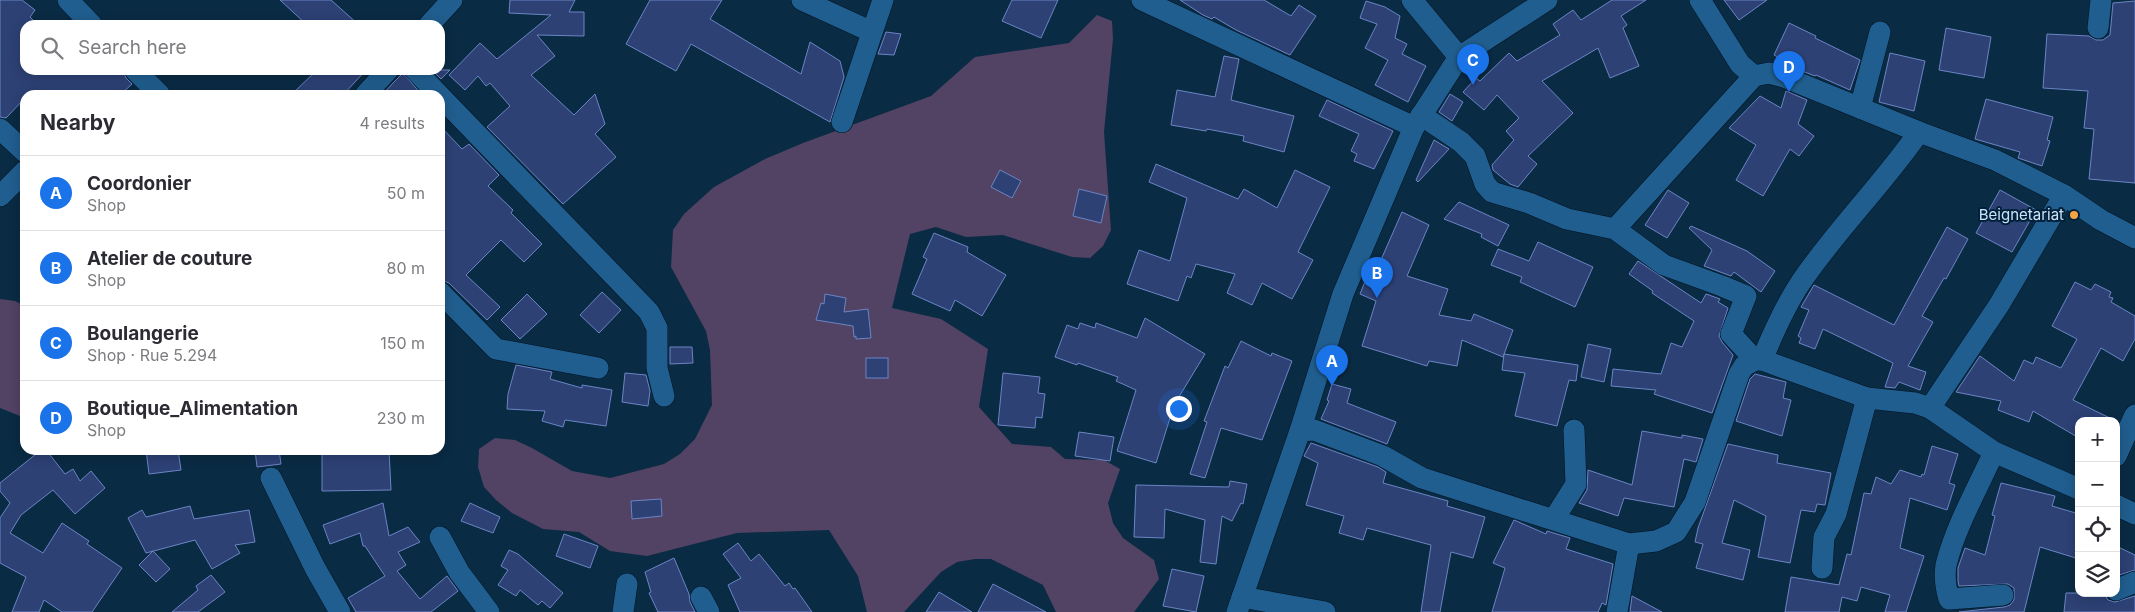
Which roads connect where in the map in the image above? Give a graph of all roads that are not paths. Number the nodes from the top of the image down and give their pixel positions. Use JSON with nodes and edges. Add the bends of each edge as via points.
{"nodes":[{"id":1,"x":68,"y":0,"type":"edge"},
{"id":2,"x":452,"y":0,"type":"edge"},
{"id":3,"x":802,"y":0,"type":"edge"},
{"id":4,"x":883,"y":0,"type":"edge"},
{"id":5,"x":1142,"y":0,"type":"edge"},
{"id":6,"x":1412,"y":0,"type":"edge"},
{"id":7,"x":1547,"y":0,"type":"edge"},
{"id":8,"x":1700,"y":0,"type":"edge"},
{"id":9,"x":2101,"y":0,"type":"edge"},
{"id":10,"x":87,"y":20,"type":"edge"},
{"id":11,"x":434,"y":20,"type":"edge"},
{"id":12,"x":2098,"y":28,"type":"dead end"},
{"id":13,"x":872,"y":32,"type":"junction"},
{"id":14,"x":1880,"y":32,"type":"dead end"},
{"id":15,"x":1459,"y":57,"type":"junction"},
{"id":16,"x":140,"y":75,"type":"edge"},
{"id":17,"x":383,"y":75,"type":"edge"},
{"id":18,"x":420,"y":75,"type":"edge"},
{"id":19,"x":1754,"y":76,"type":"junction"},
{"id":20,"x":155,"y":90,"type":"edge"},
{"id":21,"x":370,"y":90,"type":"edge"},
{"id":22,"x":435,"y":90,"type":"edge"},
{"id":23,"x":445,"y":100,"type":"edge"},
{"id":24,"x":1860,"y":108,"type":"junction"},
{"id":25,"x":1418,"y":121,"type":"junction"},
{"id":26,"x":842,"y":122,"type":"dead end"},
{"id":27,"x":0,"y":129,"type":"edge"},
{"id":28,"x":1919,"y":132,"type":"junction"},
{"id":29,"x":20,"y":147,"type":"edge"},
{"id":30,"x":20,"y":176,"type":"edge"},
{"id":31,"x":2064,"y":195,"type":"junction"},
{"id":32,"x":0,"y":196,"type":"edge"},
{"id":33,"x":1615,"y":229,"type":"junction"},
{"id":34,"x":2135,"y":238,"type":"edge"},
{"id":35,"x":445,"y":297,"type":"edge"},
{"id":36,"x":1758,"y":360,"type":"junction"},
{"id":37,"x":598,"y":368,"type":"dead end"},
{"id":38,"x":664,"y":396,"type":"dead end"},
{"id":39,"x":1866,"y":398,"type":"junction"},
{"id":40,"x":1930,"y":408,"type":"junction"},
{"id":41,"x":2135,"y":415,"type":"edge"},
{"id":42,"x":1574,"y":430,"type":"dead end"},
{"id":43,"x":1300,"y":431,"type":"junction"},
{"id":44,"x":2120,"y":447,"type":"edge"},
{"id":45,"x":1994,"y":452,"type":"junction"},
{"id":46,"x":271,"y":478,"type":"dead end"},
{"id":47,"x":2075,"y":487,"type":"edge"},
{"id":48,"x":2120,"y":507,"type":"edge"},
{"id":49,"x":2135,"y":514,"type":"edge"},
{"id":50,"x":1554,"y":519,"type":"junction"},
{"id":51,"x":440,"y":536,"type":"dead end"},
{"id":52,"x":1629,"y":544,"type":"junction"},
{"id":53,"x":1822,"y":568,"type":"dead end"},
{"id":54,"x":2135,"y":582,"type":"edge"},
{"id":55,"x":627,"y":584,"type":"dead end"},
{"id":56,"x":2120,"y":589,"type":"edge"},
{"id":57,"x":2003,"y":595,"type":"dead end"},
{"id":58,"x":1240,"y":605,"type":"edge"},
{"id":59,"x":340,"y":612,"type":"edge"},
{"id":60,"x":489,"y":612,"type":"edge"},
{"id":61,"x":623,"y":612,"type":"edge"},
{"id":62,"x":1325,"y":612,"type":"edge"},
{"id":63,"x":1617,"y":612,"type":"edge"}],
"edges":[{"from":1,"to":10,"type":"street"},
{"from":2,"to":11,"type":"street"},
{"from":3,"to":13,"type":"street"},
{"from":4,"to":13,"type":"street"},
{"from":5,"to":25,"type":"street"},
{"from":6,"to":15,"type":"street"},
{"from":7,"to":15,"type":"street"},
{"from":8,"to":19,"type":"street","via":[[1740,64]]},
{"from":9,"to":12,"type":"street"},
{"from":13,"to":26,"type":"street"},
{"from":14,"to":24,"type":"street"},
{"from":15,"to":25,"type":"street"},
{"from":16,"to":20,"type":"street"},
{"from":17,"to":21,"type":"street"},
{"from":18,"to":22,"type":"street"},
{"from":19,"to":24,"type":"street","via":[[1769,73],[1784,76]]},
{"from":19,"to":33,"type":"street"},
{"from":23,"to":38,"type":"street","via":[[649,312],[657,328],[657,368]]},
{"from":24,"to":28,"type":"street"},
{"from":25,"to":33,"type":"street","via":[[1461,142],[1475,156],[1485,184],[1492,192],[1529,202],[1567,219]]},
{"from":25,"to":43,"type":"street","via":[[1343,294]]},
{"from":27,"to":29,"type":"street"},
{"from":28,"to":31,"type":"street","via":[[1995,160]]},
{"from":28,"to":36,"type":"street","via":[[1899,162],[1800,283]]},
{"from":30,"to":32,"type":"street"},
{"from":31,"to":34,"type":"street"},
{"from":31,"to":40,"type":"street","via":[[1999,305]]},
{"from":33,"to":36,"type":"street","via":[[1664,265],[1746,296],[1731,334]]},
{"from":35,"to":37,"type":"street","via":[[496,349]]},
{"from":36,"to":39,"type":"street"},
{"from":36,"to":52,"type":"street","via":[[1744,366],[1739,374],[1695,502],[1676,532],[1656,541]]},
{"from":39,"to":40,"type":"street","via":[[1915,403]]},
{"from":39,"to":53,"type":"street","via":[[1836,514],[1824,537]]},
{"from":40,"to":45,"type":"street"},
{"from":41,"to":44,"type":"street"},
{"from":42,"to":50,"type":"street","via":[[1576,484]]},
{"from":43,"to":50,"type":"street","via":[[1314,430],[1383,456],[1422,478]]},
{"from":43,"to":58,"type":"street"},
{"from":45,"to":47,"type":"street"},
{"from":45,"to":57,"type":"street","via":[[1958,531],[1946,566],[1945,588],[1949,599]]},
{"from":46,"to":59,"type":"street"},
{"from":48,"to":49,"type":"street"},
{"from":50,"to":52,"type":"street"},
{"from":51,"to":60,"type":"street","via":[[459,572]]},
{"from":52,"to":63,"type":"street"},
{"from":54,"to":56,"type":"street"},
{"from":55,"to":61,"type":"street"},
{"from":58,"to":62,"type":"street"}]}
